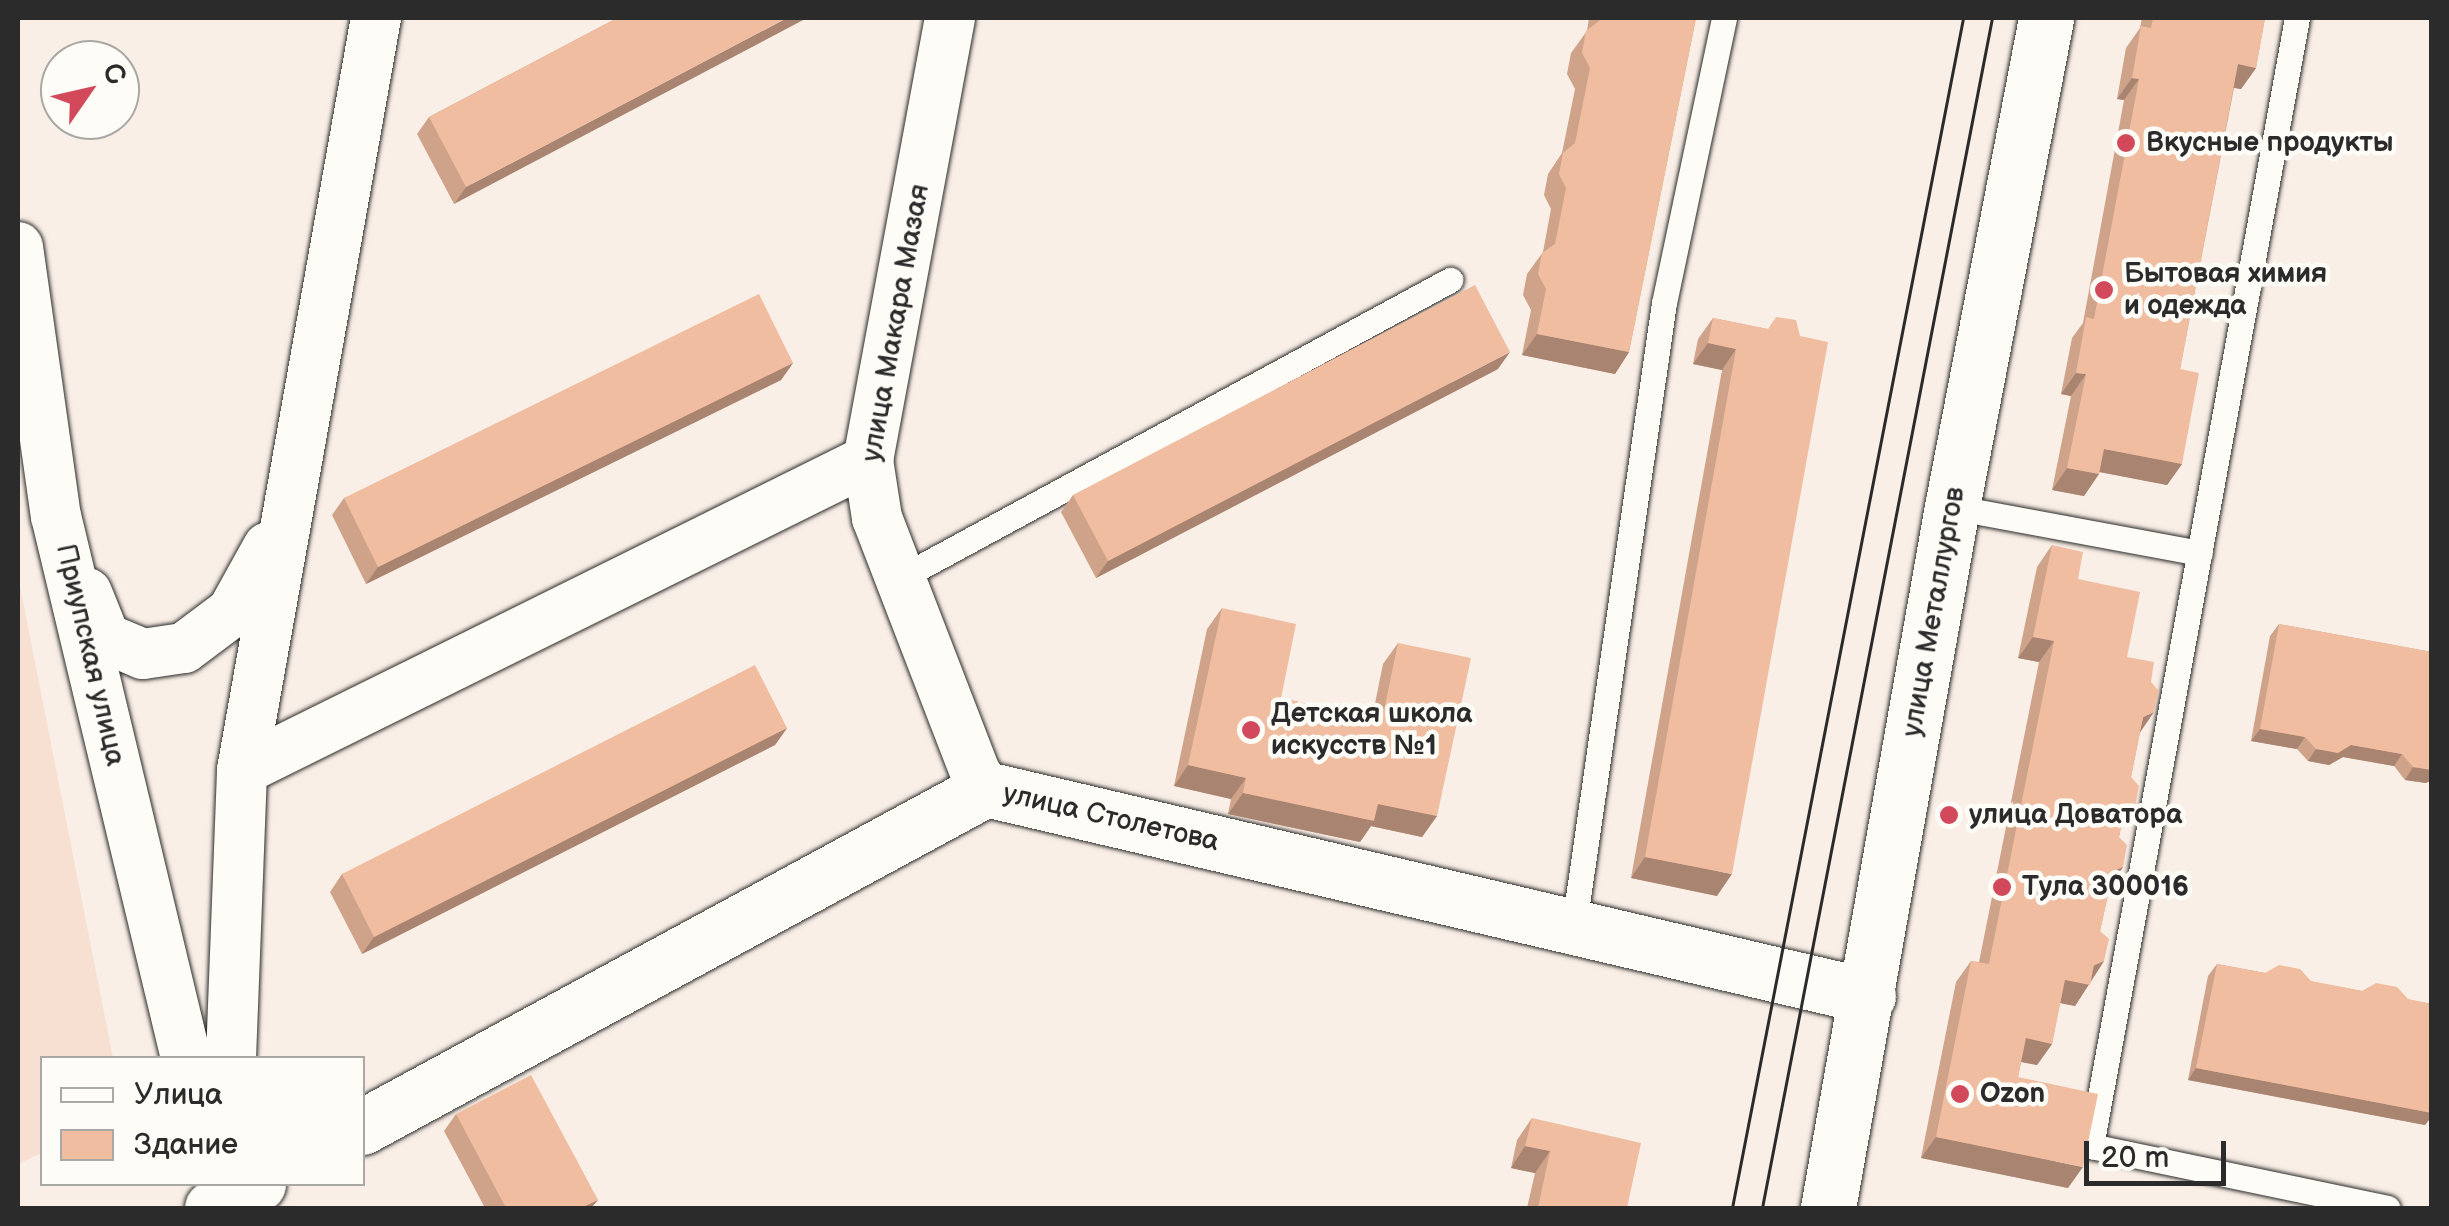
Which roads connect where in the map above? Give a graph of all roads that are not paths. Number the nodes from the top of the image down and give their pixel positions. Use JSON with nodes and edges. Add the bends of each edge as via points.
{"nodes":[{"id":1,"x":376,"y":18,"type":"edge"},
{"id":2,"x":950,"y":18,"type":"edge"},
{"id":3,"x":1724,"y":18,"type":"edge"},
{"id":4,"x":2046,"y":18,"type":"edge"},
{"id":5,"x":2296,"y":18,"type":"edge"},
{"id":6,"x":18,"y":247,"type":"edge"},
{"id":7,"x":1450,"y":280,"type":"dead end"},
{"id":8,"x":868,"y":460,"type":"junction"},
{"id":9,"x":289,"y":507,"type":"junction"},
{"id":10,"x":1952,"y":507,"type":"junction"},
{"id":11,"x":56,"y":516,"type":"junction"},
{"id":12,"x":2200,"y":553,"type":"junction"},
{"id":13,"x":900,"y":578,"type":"junction"},
{"id":14,"x":242,"y":770,"type":"junction"},
{"id":15,"x":986,"y":789,"type":"junction"},
{"id":16,"x":1574,"y":925,"type":"junction"},
{"id":17,"x":1868,"y":996,"type":"junction"},
{"id":18,"x":186,"y":1056,"type":"edge"},
{"id":19,"x":231,"y":1056,"type":"edge"},
{"id":20,"x":365,"y":1125,"type":"edge"},
{"id":21,"x":1828,"y":1208,"type":"edge"},
{"id":22,"x":2388,"y":1208,"type":"edge"}],
"edges":[{"from":1,"to":9,"type":"street"},
{"from":2,"to":8,"type":"street","name":"улица Макара Мазая"},
{"from":3,"to":16,"type":"lane","via":[[1664,303]]},
{"from":4,"to":10,"type":"main road","name":"улица Металлургов"},
{"from":5,"to":12,"type":"lane"},
{"from":6,"to":11,"type":"street","name":"Приупская улица"},
{"from":7,"to":13,"type":"lane"},
{"from":8,"to":13,"type":"street","name":"улица Макара Мазая","via":[[877,518]]},
{"from":8,"to":14,"type":"street"},
{"from":9,"to":11,"type":"street","via":[[232,612],[184,648],[144,654],[105,638]]},
{"from":9,"to":14,"type":"street"},
{"from":10,"to":12,"type":"lane"},
{"from":10,"to":17,"type":"main road","name":"улица Металлургов"},
{"from":11,"to":18,"type":"street","name":"Приупская улица"},
{"from":12,"to":22,"type":"lane","via":[[2090,1146]]},
{"from":13,"to":15,"type":"street","name":"улица Макара Мазая"},
{"from":14,"to":19,"type":"street"},
{"from":15,"to":16,"type":"main road","name":"улица Столетова"},
{"from":15,"to":20,"type":"main road","name":"улица Столетова"},
{"from":16,"to":17,"type":"main road","name":"улица Столетова"},
{"from":17,"to":21,"type":"main road","name":"улица Металлургов"}]}
